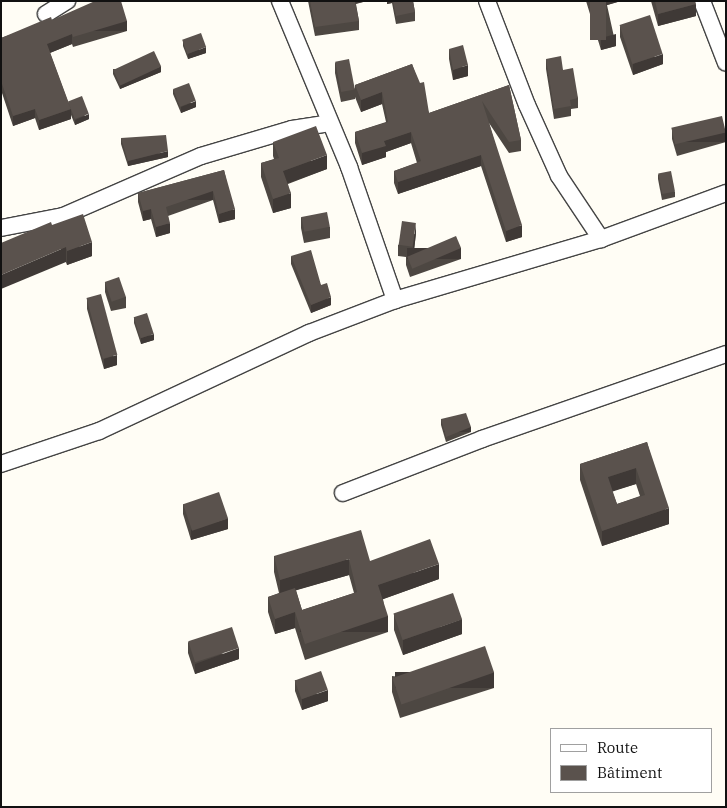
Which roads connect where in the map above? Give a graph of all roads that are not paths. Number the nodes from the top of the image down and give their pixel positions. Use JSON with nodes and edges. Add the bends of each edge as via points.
{"nodes":[{"id":1,"x":67,"y":1,"type":"edge"},
{"id":2,"x":280,"y":1,"type":"edge"},
{"id":3,"x":487,"y":1,"type":"edge"},
{"id":4,"x":702,"y":1,"type":"edge"},
{"id":5,"x":46,"y":14,"type":"dead end"},
{"id":6,"x":726,"y":63,"type":"edge"},
{"id":7,"x":330,"y":123,"type":"junction"},
{"id":8,"x":726,"y":193,"type":"edge"},
{"id":9,"x":1,"y":228,"type":"edge"},
{"id":10,"x":601,"y":239,"type":"junction"},
{"id":11,"x":395,"y":300,"type":"junction"},
{"id":12,"x":726,"y":354,"type":"edge"},
{"id":13,"x":29,"y":454,"type":"junction"},
{"id":14,"x":1,"y":464,"type":"edge"},
{"id":15,"x":1,"y":477,"type":"edge"},
{"id":16,"x":343,"y":493,"type":"dead end"}],
"edges":[{"from":1,"to":5,"type":"street"},
{"from":2,"to":7,"type":"street"},
{"from":3,"to":10,"type":"street","via":[[527,105],[559,176]]},
{"from":4,"to":6,"type":"street"},
{"from":7,"to":9,"type":"street","via":[[292,129],[200,156],[63,216]]},
{"from":7,"to":11,"type":"street"},
{"from":8,"to":10,"type":"street"},
{"from":10,"to":11,"type":"street"},
{"from":11,"to":13,"type":"street","via":[[309,333],[99,431]]},
{"from":12,"to":16,"type":"street","via":[[482,439]]},
{"from":13,"to":14,"type":"street"},
{"from":13,"to":15,"type":"street"}]}
